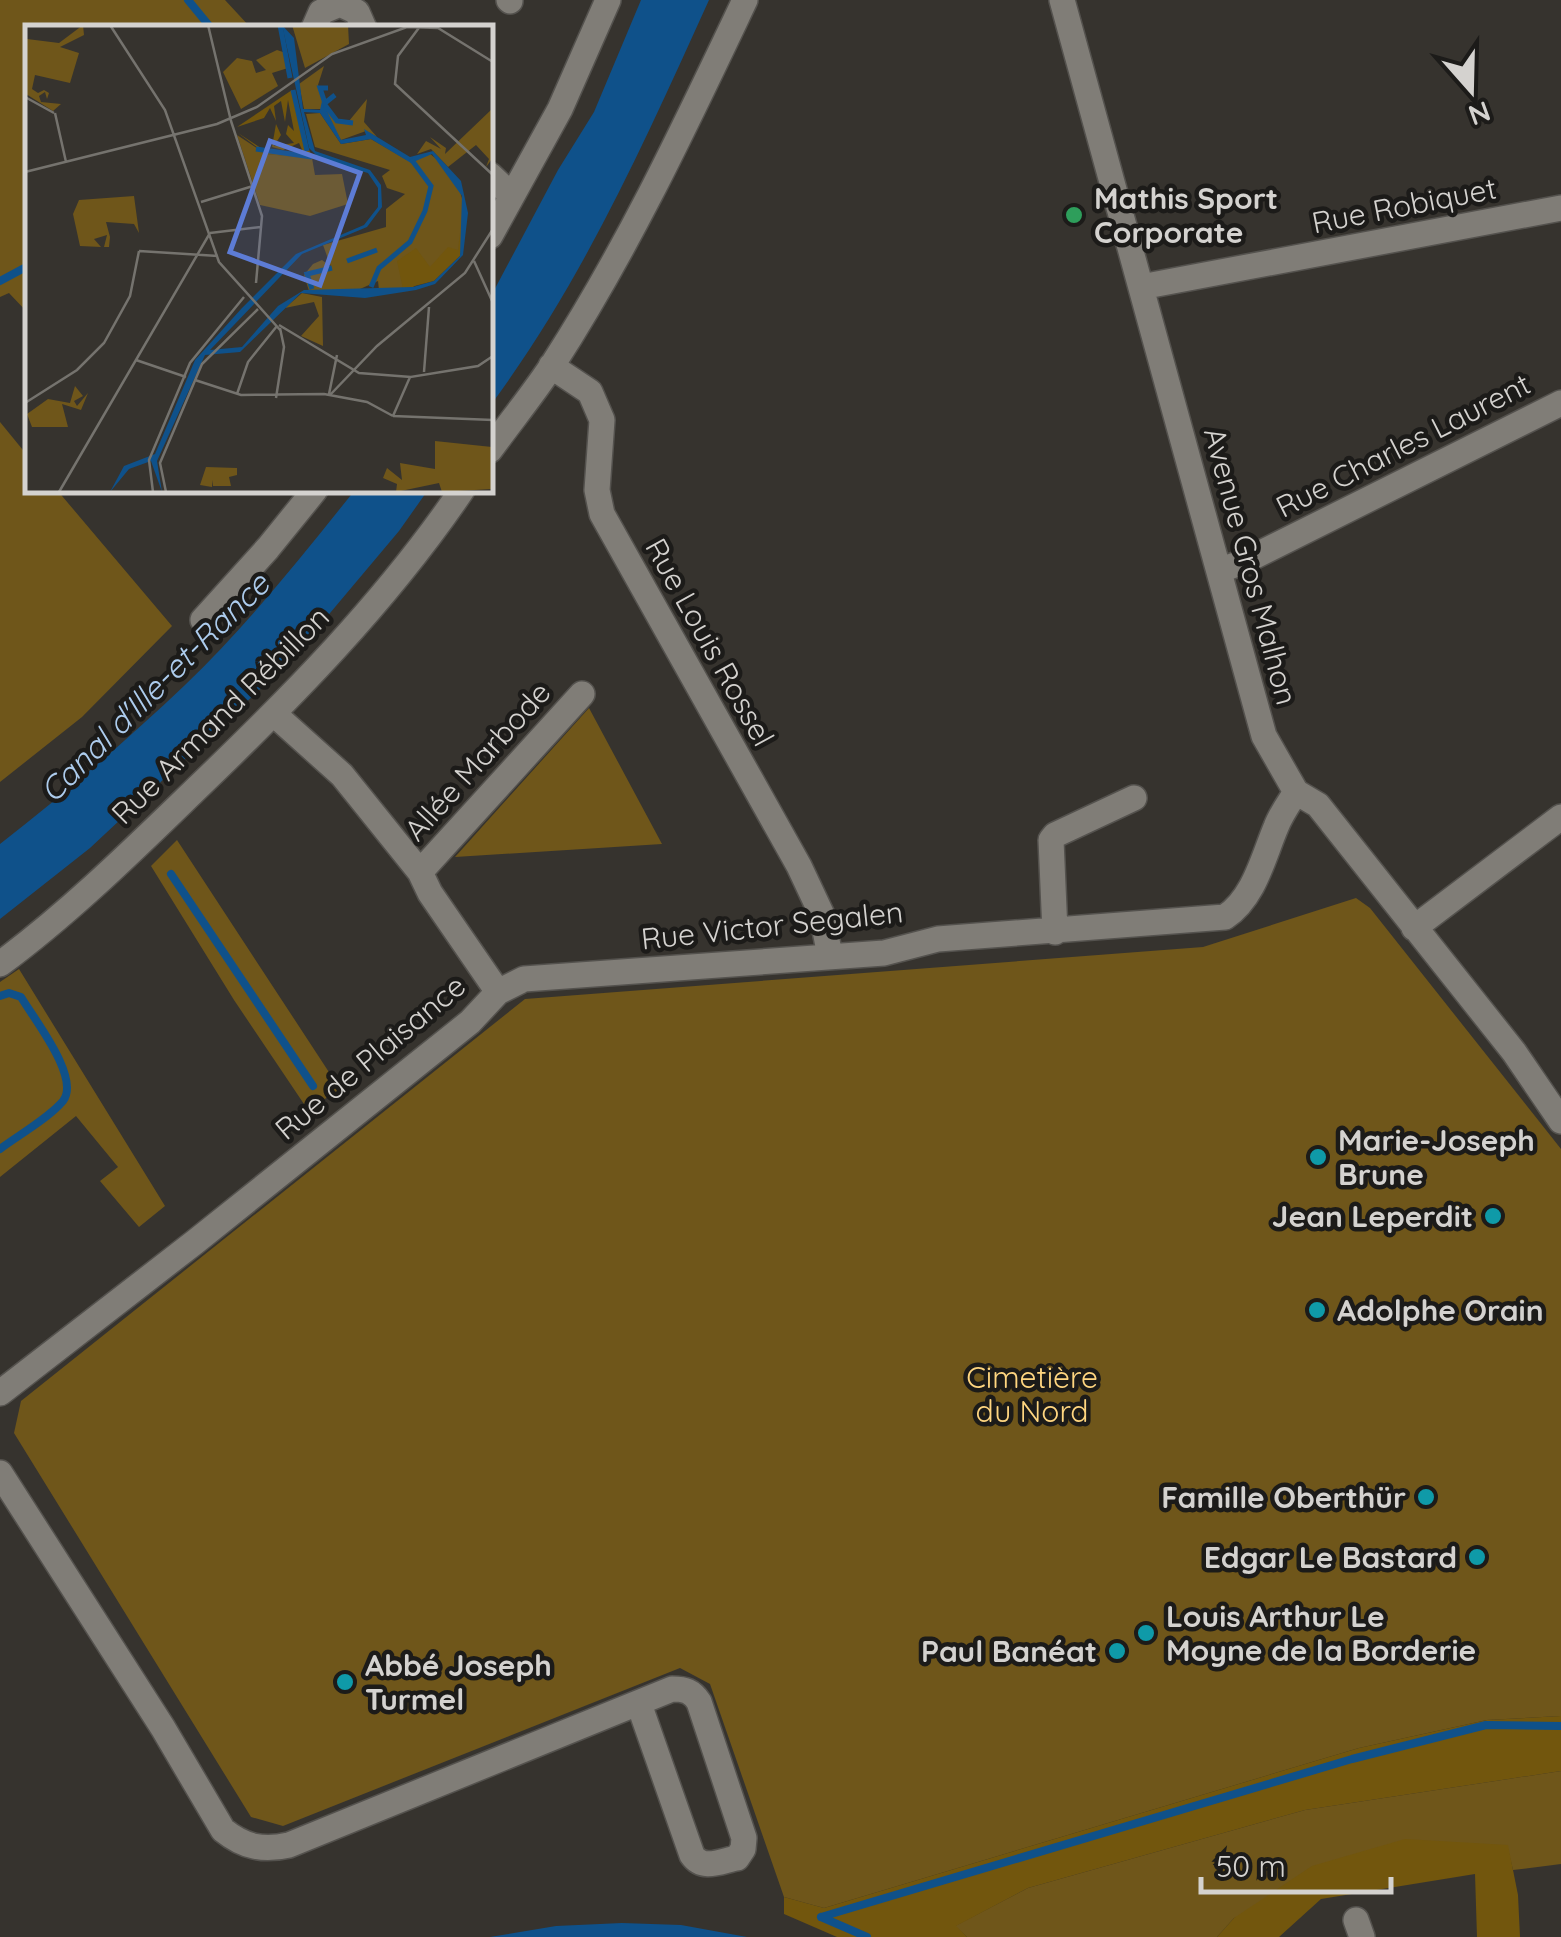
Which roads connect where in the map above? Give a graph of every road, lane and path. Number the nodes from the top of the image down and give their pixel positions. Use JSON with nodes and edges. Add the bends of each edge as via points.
{"nodes":[{"id":1,"x":608,"y":0,"type":"edge"},
{"id":2,"x":746,"y":0,"type":"edge"},
{"id":3,"x":1062,"y":0,"type":"edge"},
{"id":4,"x":363,"y":13,"type":"edge"},
{"id":5,"x":315,"y":25,"type":"edge"},
{"id":6,"x":492,"y":177,"type":"edge"},
{"id":7,"x":512,"y":196,"type":"junction"},
{"id":8,"x":1561,"y":208,"type":"edge"},
{"id":9,"x":492,"y":232,"type":"edge"},
{"id":10,"x":1141,"y":287,"type":"junction"},
{"id":11,"x":551,"y":366,"type":"junction"},
{"id":12,"x":1561,"y":403,"type":"edge"},
{"id":13,"x":492,"y":447,"type":"edge"},
{"id":14,"x":313,"y":492,"type":"edge"},
{"id":15,"x":461,"y":492,"type":"edge"},
{"id":16,"x":1220,"y":570,"type":"junction"},
{"id":17,"x":203,"y":620,"type":"dead end"},
{"id":18,"x":582,"y":694,"type":"dead end"},
{"id":19,"x":274,"y":714,"type":"junction"},
{"id":20,"x":1296,"y":792,"type":"junction"},
{"id":21,"x":1134,"y":798,"type":"dead end"},
{"id":22,"x":1561,"y":817,"type":"edge"},
{"id":23,"x":420,"y":872,"type":"junction"},
{"id":24,"x":1414,"y":928,"type":"junction"},
{"id":25,"x":1055,"y":932,"type":"junction"},
{"id":26,"x":830,"y":956,"type":"junction"},
{"id":27,"x":0,"y":964,"type":"edge"},
{"id":28,"x":498,"y":992,"type":"junction"},
{"id":29,"x":1561,"y":1120,"type":"edge"},
{"id":30,"x":0,"y":1393,"type":"edge"},
{"id":31,"x":0,"y":1473,"type":"edge"},
{"id":32,"x":638,"y":1704,"type":"junction"}],
"edges":[{"from":1,"to":7,"type":"street"},
{"from":2,"to":11,"type":"street","via":[[648,202]]},
{"from":3,"to":10,"type":"street","name":"Avenue Gros Malhon"},
{"from":4,"to":5,"type":"street","via":[[330,6]]},
{"from":6,"to":7,"type":"street"},
{"from":7,"to":9,"type":"street"},
{"from":8,"to":10,"type":"street","name":"Rue Robiquet"},
{"from":10,"to":16,"type":"street","name":"Avenue Gros Malhon"},
{"from":11,"to":13,"type":"street"},
{"from":11,"to":26,"type":"street","name":"Rue Louis Rossel","via":[[590,392],[602,420],[602,514],[799,866],[822,915]]},
{"from":12,"to":16,"type":"street","name":"Rue Charles Laurent"},
{"from":14,"to":17,"type":"street"},
{"from":15,"to":19,"type":"street","name":"Rue Armand Rébillon","via":[[421,551]]},
{"from":16,"to":20,"type":"street","name":"Avenue Gros Malhon","via":[[1260,725]]},
{"from":18,"to":23,"type":"street","name":"Allée Marbode"},
{"from":19,"to":23,"type":"street","name":"Rue de Plaisance","via":[[342,775]]},
{"from":19,"to":27,"type":"street","name":"Rue Armand Rébillon"},
{"from":20,"to":24,"type":"street","name":"Avenue Gros Malhon","via":[[1318,805]]},
{"from":20,"to":25,"type":"street","name":"Rue Victor Segalen","via":[[1239,907],[1225,916]]},
{"from":21,"to":25,"type":"street","via":[[1051,840]]},
{"from":22,"to":24,"type":"street"},
{"from":23,"to":28,"type":"street","name":"Rue de Plaisance"},
{"from":24,"to":29,"type":"street","name":"Avenue Gros Malhon"},
{"from":25,"to":26,"type":"street","name":"Rue Victor Segalen","via":[[938,939],[884,953]]},
{"from":26,"to":28,"type":"street","name":"Rue Victor Segalen","via":[[524,979]]},
{"from":28,"to":30,"type":"street","name":"Rue de Plaisance","via":[[470,1022]]},
{"from":31,"to":32,"type":"street","via":[[224,1830],[238,1842],[271,1849],[288,1845]]},
{"from":32,"to":32,"type":"street","via":[[672,1689],[694,1694],[744,1838],[738,1858],[697,1862]]}]}
